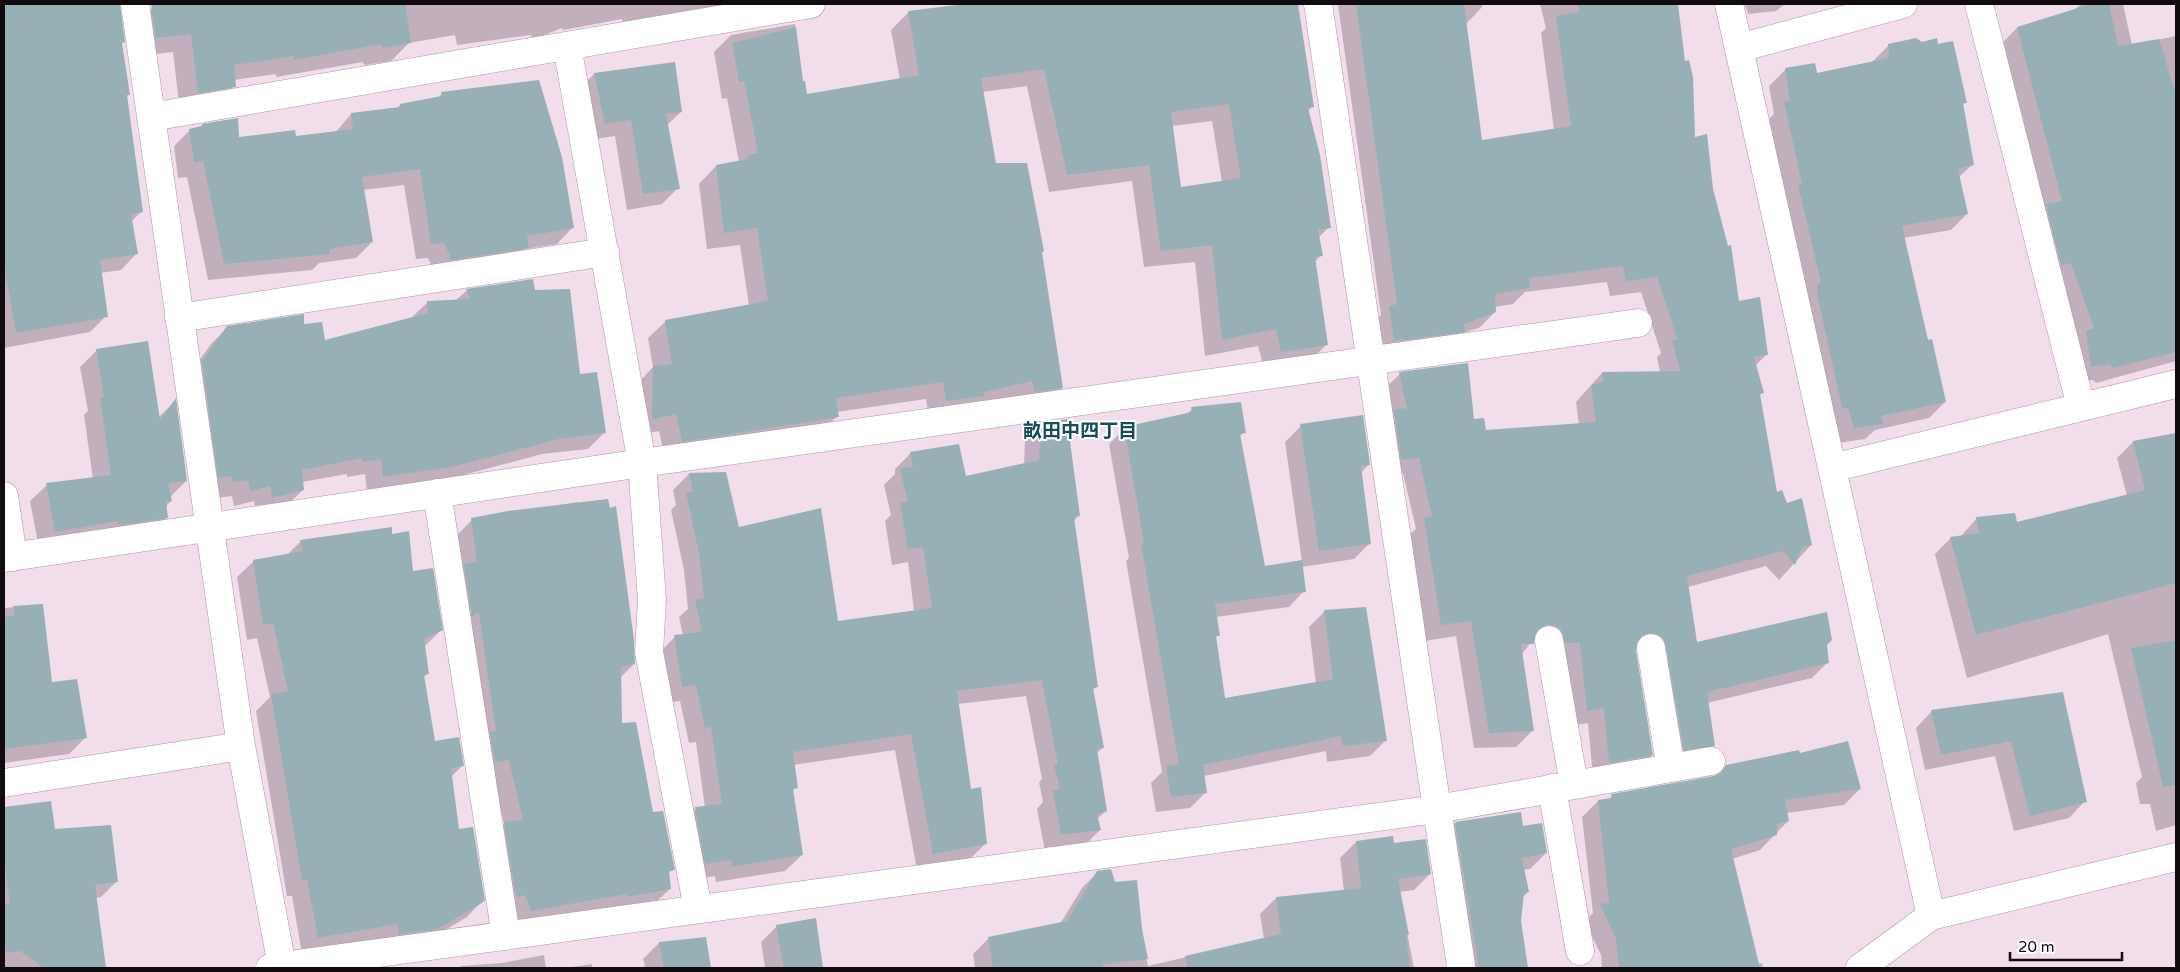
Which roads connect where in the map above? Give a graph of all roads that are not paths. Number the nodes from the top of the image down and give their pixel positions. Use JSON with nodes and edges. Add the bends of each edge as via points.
{"nodes":[{"id":1,"x":135,"y":4,"type":"edge"},
{"id":2,"x":811,"y":4,"type":"edge"},
{"id":3,"x":1318,"y":4,"type":"edge"},
{"id":4,"x":1729,"y":4,"type":"edge"},
{"id":5,"x":1903,"y":4,"type":"edge"},
{"id":6,"x":1978,"y":4,"type":"edge"},
{"id":7,"x":567,"y":46,"type":"junction"},
{"id":8,"x":1739,"y":48,"type":"junction"},
{"id":9,"x":151,"y":117,"type":"junction"},
{"id":10,"x":604,"y":252,"type":"junction"},
{"id":11,"x":179,"y":318,"type":"junction"},
{"id":12,"x":1638,"y":323,"type":"dead end"},
{"id":13,"x":1371,"y":360,"type":"junction"},
{"id":14,"x":2176,"y":384,"type":"edge"},
{"id":15,"x":2081,"y":407,"type":"junction"},
{"id":16,"x":642,"y":463,"type":"junction"},
{"id":17,"x":1832,"y":468,"type":"junction"},
{"id":18,"x":437,"y":493,"type":"junction"},
{"id":19,"x":4,"y":496,"type":"edge"},
{"id":20,"x":210,"y":527,"type":"junction"},
{"id":21,"x":8,"y":558,"type":"edge"},
{"id":22,"x":1549,"y":640,"type":"dead end"},
{"id":23,"x":1651,"y":648,"type":"dead end"},
{"id":24,"x":241,"y":746,"type":"junction"},
{"id":25,"x":1710,"y":761,"type":"dead end"},
{"id":26,"x":1671,"y":768,"type":"junction"},
{"id":27,"x":4,"y":783,"type":"edge"},
{"id":28,"x":1563,"y":786,"type":"junction"},
{"id":29,"x":1437,"y":808,"type":"junction"},
{"id":30,"x":2176,"y":857,"type":"edge"},
{"id":31,"x":698,"y":909,"type":"junction"},
{"id":32,"x":1931,"y":916,"type":"junction"},
{"id":33,"x":506,"y":936,"type":"junction"},
{"id":34,"x":1580,"y":952,"type":"dead end"},
{"id":35,"x":1460,"y":965,"type":"dead end"},
{"id":36,"x":278,"y":968,"type":"edge"},
{"id":37,"x":1860,"y":968,"type":"edge"}],
"edges":[{"from":1,"to":9,"type":"street"},
{"from":2,"to":7,"type":"street"},
{"from":3,"to":13,"type":"street"},
{"from":4,"to":8,"type":"street"},
{"from":5,"to":8,"type":"street"},
{"from":6,"to":15,"type":"street"},
{"from":7,"to":9,"type":"street"},
{"from":7,"to":10,"type":"street"},
{"from":8,"to":17,"type":"street"},
{"from":9,"to":11,"type":"street"},
{"from":10,"to":11,"type":"street"},
{"from":10,"to":16,"type":"street"},
{"from":11,"to":20,"type":"street"},
{"from":12,"to":13,"type":"street"},
{"from":13,"to":16,"type":"street"},
{"from":13,"to":29,"type":"street"},
{"from":14,"to":15,"type":"street"},
{"from":15,"to":17,"type":"street"},
{"from":16,"to":18,"type":"street"},
{"from":16,"to":31,"type":"street","via":[[652,600],[650,652]]},
{"from":17,"to":32,"type":"street"},
{"from":18,"to":20,"type":"street"},
{"from":18,"to":33,"type":"street"},
{"from":19,"to":21,"type":"street"},
{"from":20,"to":21,"type":"street"},
{"from":20,"to":24,"type":"street"},
{"from":22,"to":28,"type":"street"},
{"from":23,"to":26,"type":"street"},
{"from":24,"to":27,"type":"street"},
{"from":24,"to":36,"type":"street"},
{"from":25,"to":26,"type":"street"},
{"from":26,"to":28,"type":"street"},
{"from":28,"to":29,"type":"street"},
{"from":28,"to":34,"type":"street"},
{"from":29,"to":31,"type":"street"},
{"from":29,"to":35,"type":"street"},
{"from":30,"to":32,"type":"street"},
{"from":31,"to":33,"type":"street"},
{"from":32,"to":37,"type":"street"},
{"from":33,"to":36,"type":"street"}]}
